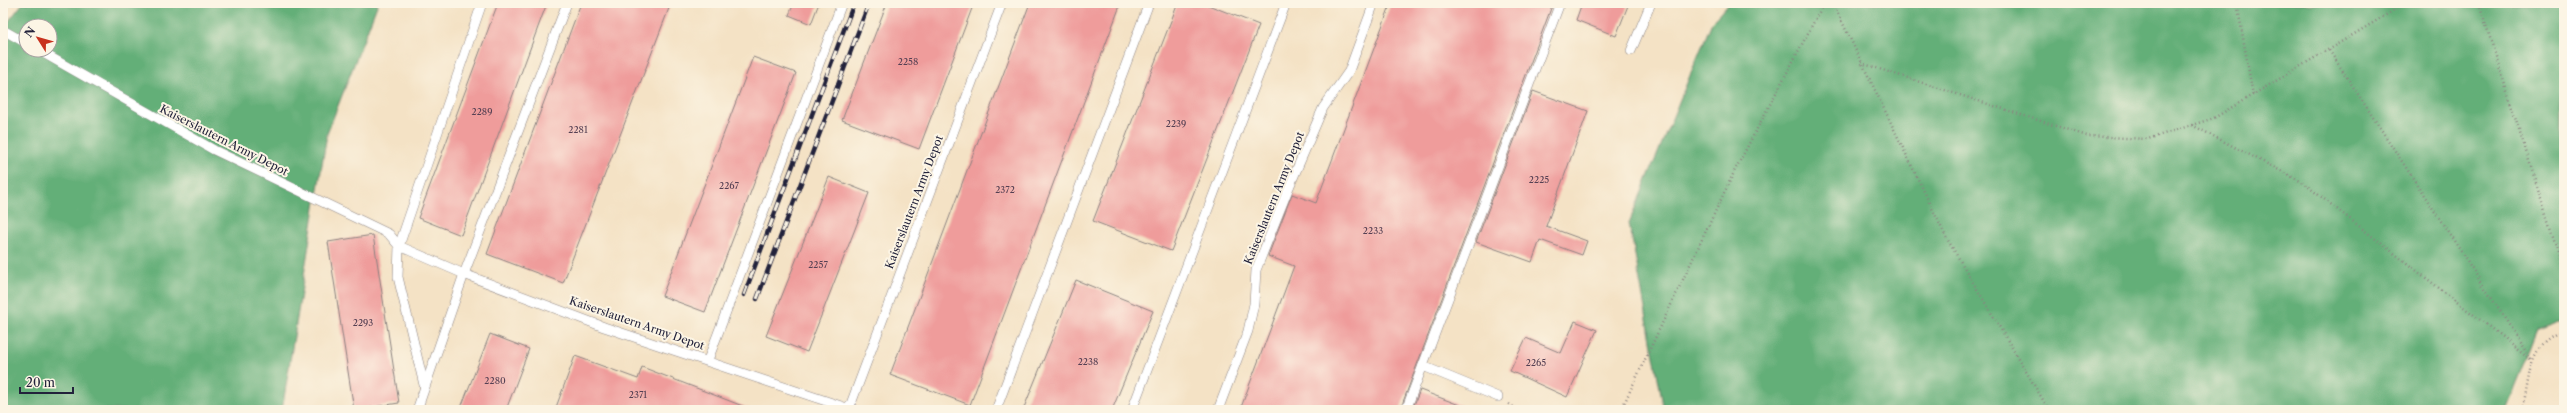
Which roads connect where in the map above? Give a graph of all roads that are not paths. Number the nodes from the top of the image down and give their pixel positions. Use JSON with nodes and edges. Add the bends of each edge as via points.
{"nodes":[{"id":1,"x":482,"y":3,"type":"edge"},
{"id":2,"x":567,"y":3,"type":"edge"},
{"id":3,"x":842,"y":3,"type":"edge"},
{"id":4,"x":1002,"y":3,"type":"edge"},
{"id":5,"x":1149,"y":3,"type":"edge"},
{"id":6,"x":1286,"y":3,"type":"edge"},
{"id":7,"x":1374,"y":3,"type":"edge"},
{"id":8,"x":1560,"y":3,"type":"edge"},
{"id":9,"x":1651,"y":3,"type":"edge"},
{"id":10,"x":3,"y":30,"type":"edge"},
{"id":11,"x":18,"y":38,"type":"edge"},
{"id":12,"x":1631,"y":51,"type":"dead end"},
{"id":13,"x":52,"y":58,"type":"edge"},
{"id":14,"x":399,"y":246,"type":"junction"},
{"id":15,"x":464,"y":274,"type":"junction"},
{"id":16,"x":708,"y":360,"type":"junction"},
{"id":17,"x":1422,"y":366,"type":"junction"},
{"id":18,"x":424,"y":385,"type":"junction"},
{"id":19,"x":1498,"y":397,"type":"dead end"},
{"id":20,"x":851,"y":409,"type":"edge"},
{"id":21,"x":417,"y":410,"type":"edge"},
{"id":22,"x":996,"y":410,"type":"edge"},
{"id":23,"x":1132,"y":410,"type":"edge"},
{"id":24,"x":1218,"y":410,"type":"edge"},
{"id":25,"x":1406,"y":410,"type":"edge"}],
"edges":[{"from":1,"to":14,"type":"lane"},
{"from":2,"to":15,"type":"lane"},
{"from":3,"to":16,"type":"lane"},
{"from":4,"to":20,"type":"lane","name":"Kaiserslautern Army Depot"},
{"from":5,"to":22,"type":"lane"},
{"from":6,"to":23,"type":"lane"},
{"from":7,"to":24,"type":"lane","name":"Kaiserslautern Army Depot","via":[[1349,71],[1323,108],[1286,192],[1256,270],[1254,304],[1248,331]]},
{"from":8,"to":17,"type":"lane"},
{"from":9,"to":12,"type":"lane"},
{"from":10,"to":11,"type":"lane"},
{"from":13,"to":14,"type":"lane","name":"Kaiserslautern Army Depot","via":[[214,150],[389,234]]},
{"from":14,"to":15,"type":"lane","name":"Kaiserslautern Army Depot"},
{"from":14,"to":18,"type":"lane","via":[[398,277]]},
{"from":15,"to":16,"type":"lane","name":"Kaiserslautern Army Depot","via":[[604,327]]},
{"from":15,"to":18,"type":"lane"},
{"from":16,"to":20,"type":"lane","name":"Kaiserslautern Army Depot"},
{"from":17,"to":19,"type":"lane"},
{"from":17,"to":25,"type":"lane"},
{"from":18,"to":21,"type":"lane"}]}
